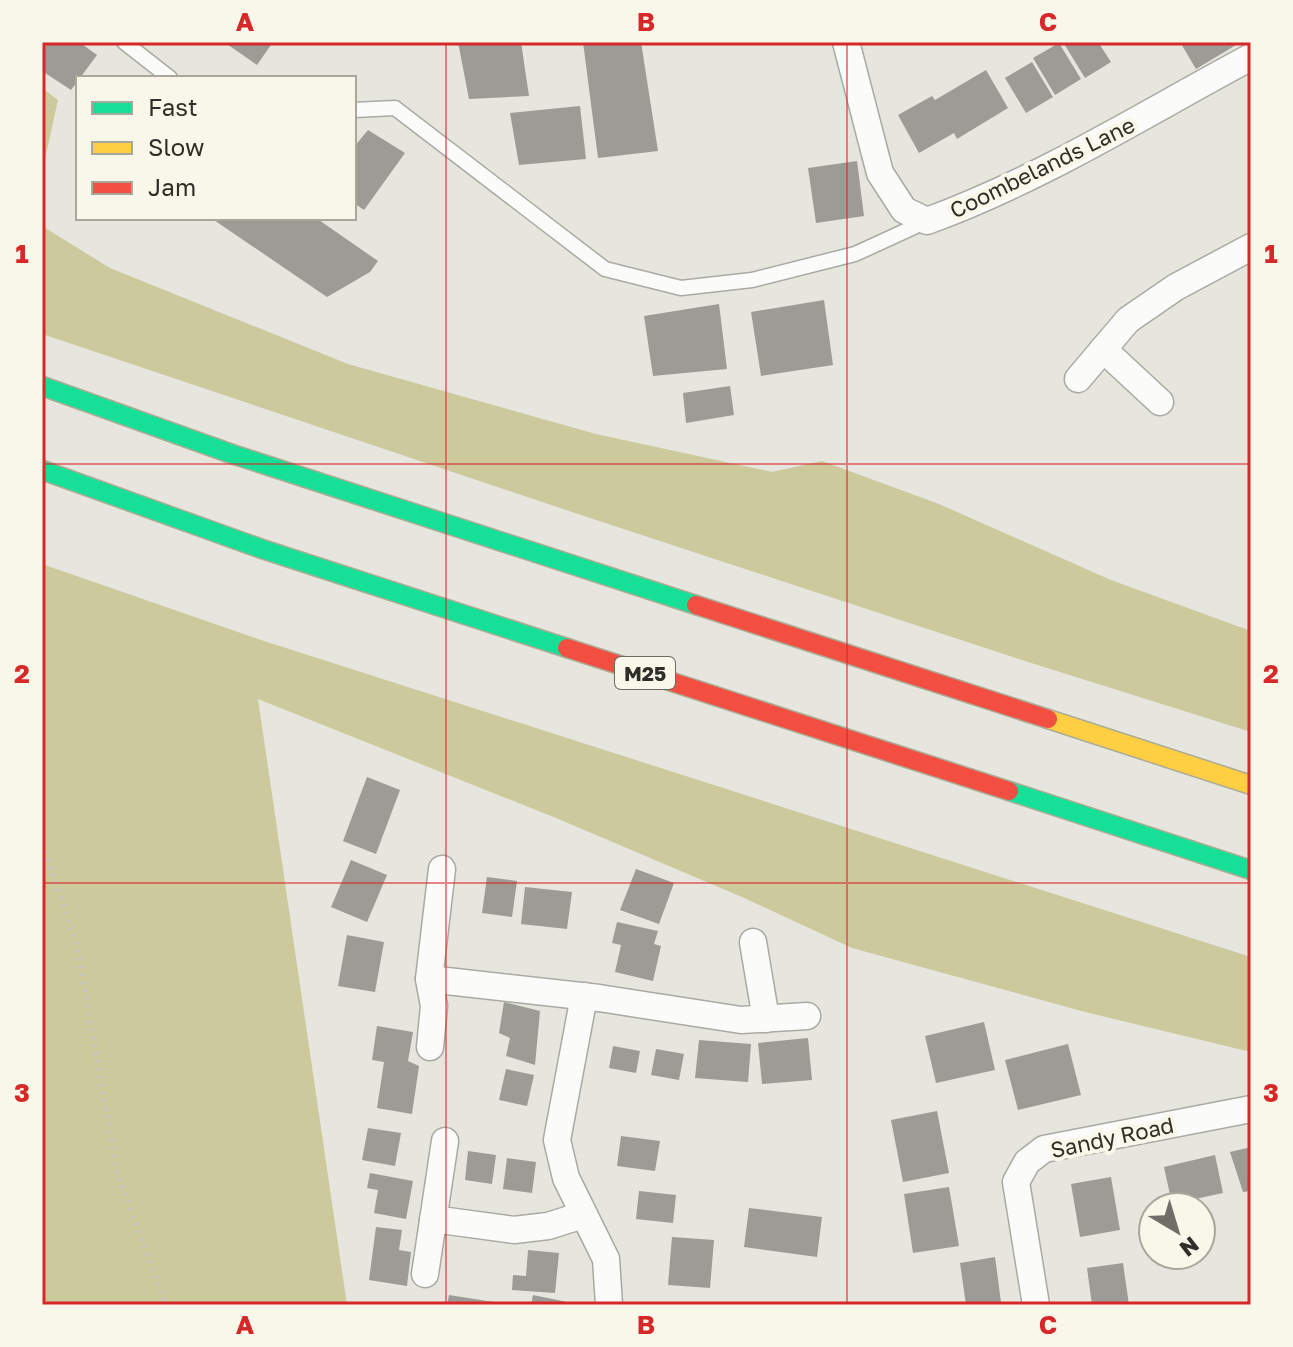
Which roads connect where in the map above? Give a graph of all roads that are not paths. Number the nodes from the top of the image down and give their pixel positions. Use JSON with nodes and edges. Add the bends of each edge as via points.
{"nodes":[{"id":1,"x":124,"y":42,"type":"edge"},
{"id":2,"x":846,"y":42,"type":"edge"},
{"id":3,"x":1251,"y":57,"type":"edge"},
{"id":4,"x":167,"y":76,"type":"edge"},
{"id":5,"x":356,"y":110,"type":"edge"},
{"id":6,"x":927,"y":221,"type":"junction"},
{"id":7,"x":1251,"y":247,"type":"edge"},
{"id":8,"x":1103,"y":349,"type":"junction"},
{"id":9,"x":1078,"y":379,"type":"dead end"},
{"id":10,"x":42,"y":386,"type":"edge"},
{"id":11,"x":1160,"y":402,"type":"dead end"},
{"id":12,"x":42,"y":470,"type":"edge"},
{"id":13,"x":1251,"y":785,"type":"edge"},
{"id":14,"x":442,"y":869,"type":"dead end"},
{"id":15,"x":1251,"y":870,"type":"edge"},
{"id":16,"x":753,"y":942,"type":"dead end"},
{"id":17,"x":429,"y":979,"type":"junction"},
{"id":18,"x":584,"y":996,"type":"junction"},
{"id":19,"x":807,"y":1016,"type":"dead end"},
{"id":20,"x":766,"y":1019,"type":"junction"},
{"id":21,"x":430,"y":1047,"type":"dead end"},
{"id":22,"x":1251,"y":1109,"type":"edge"},
{"id":23,"x":445,"y":1141,"type":"dead end"},
{"id":24,"x":583,"y":1215,"type":"junction"},
{"id":25,"x":433,"y":1219,"type":"junction"},
{"id":26,"x":425,"y":1274,"type":"dead end"},
{"id":27,"x":609,"y":1305,"type":"edge"},
{"id":28,"x":1036,"y":1305,"type":"edge"}],
"edges":[{"from":1,"to":4,"type":"lane"},
{"from":2,"to":6,"type":"street","name":"Coombelands Lane","via":[[880,173],[904,210]]},
{"from":3,"to":6,"type":"street","name":"Coombelands Lane","via":[[1084,151]]},
{"from":5,"to":6,"type":"lane","via":[[395,108],[605,269],[681,288],[752,280],[855,254]]},
{"from":7,"to":8,"type":"street","via":[[1128,320]]},
{"from":8,"to":9,"type":"street"},
{"from":8,"to":11,"type":"street"},
{"from":10,"to":13,"type":"highway","via":[[232,454]]},
{"from":12,"to":15,"type":"highway","number":"M25","via":[[262,549]]},
{"from":14,"to":17,"type":"street"},
{"from":16,"to":20,"type":"street"},
{"from":17,"to":18,"type":"street"},
{"from":17,"to":21,"type":"street","via":[[434,1006]]},
{"from":18,"to":20,"type":"street","via":[[741,1020]]},
{"from":18,"to":24,"type":"street","via":[[557,1140]]},
{"from":19,"to":20,"type":"street"},
{"from":22,"to":28,"type":"street","name":"Sandy Road","via":[[1044,1149],[1027,1162],[1016,1182]]},
{"from":23,"to":25,"type":"street"},
{"from":24,"to":25,"type":"street","via":[[514,1230]]},
{"from":24,"to":27,"type":"street","via":[[606,1259]]},
{"from":25,"to":26,"type":"street"}]}
